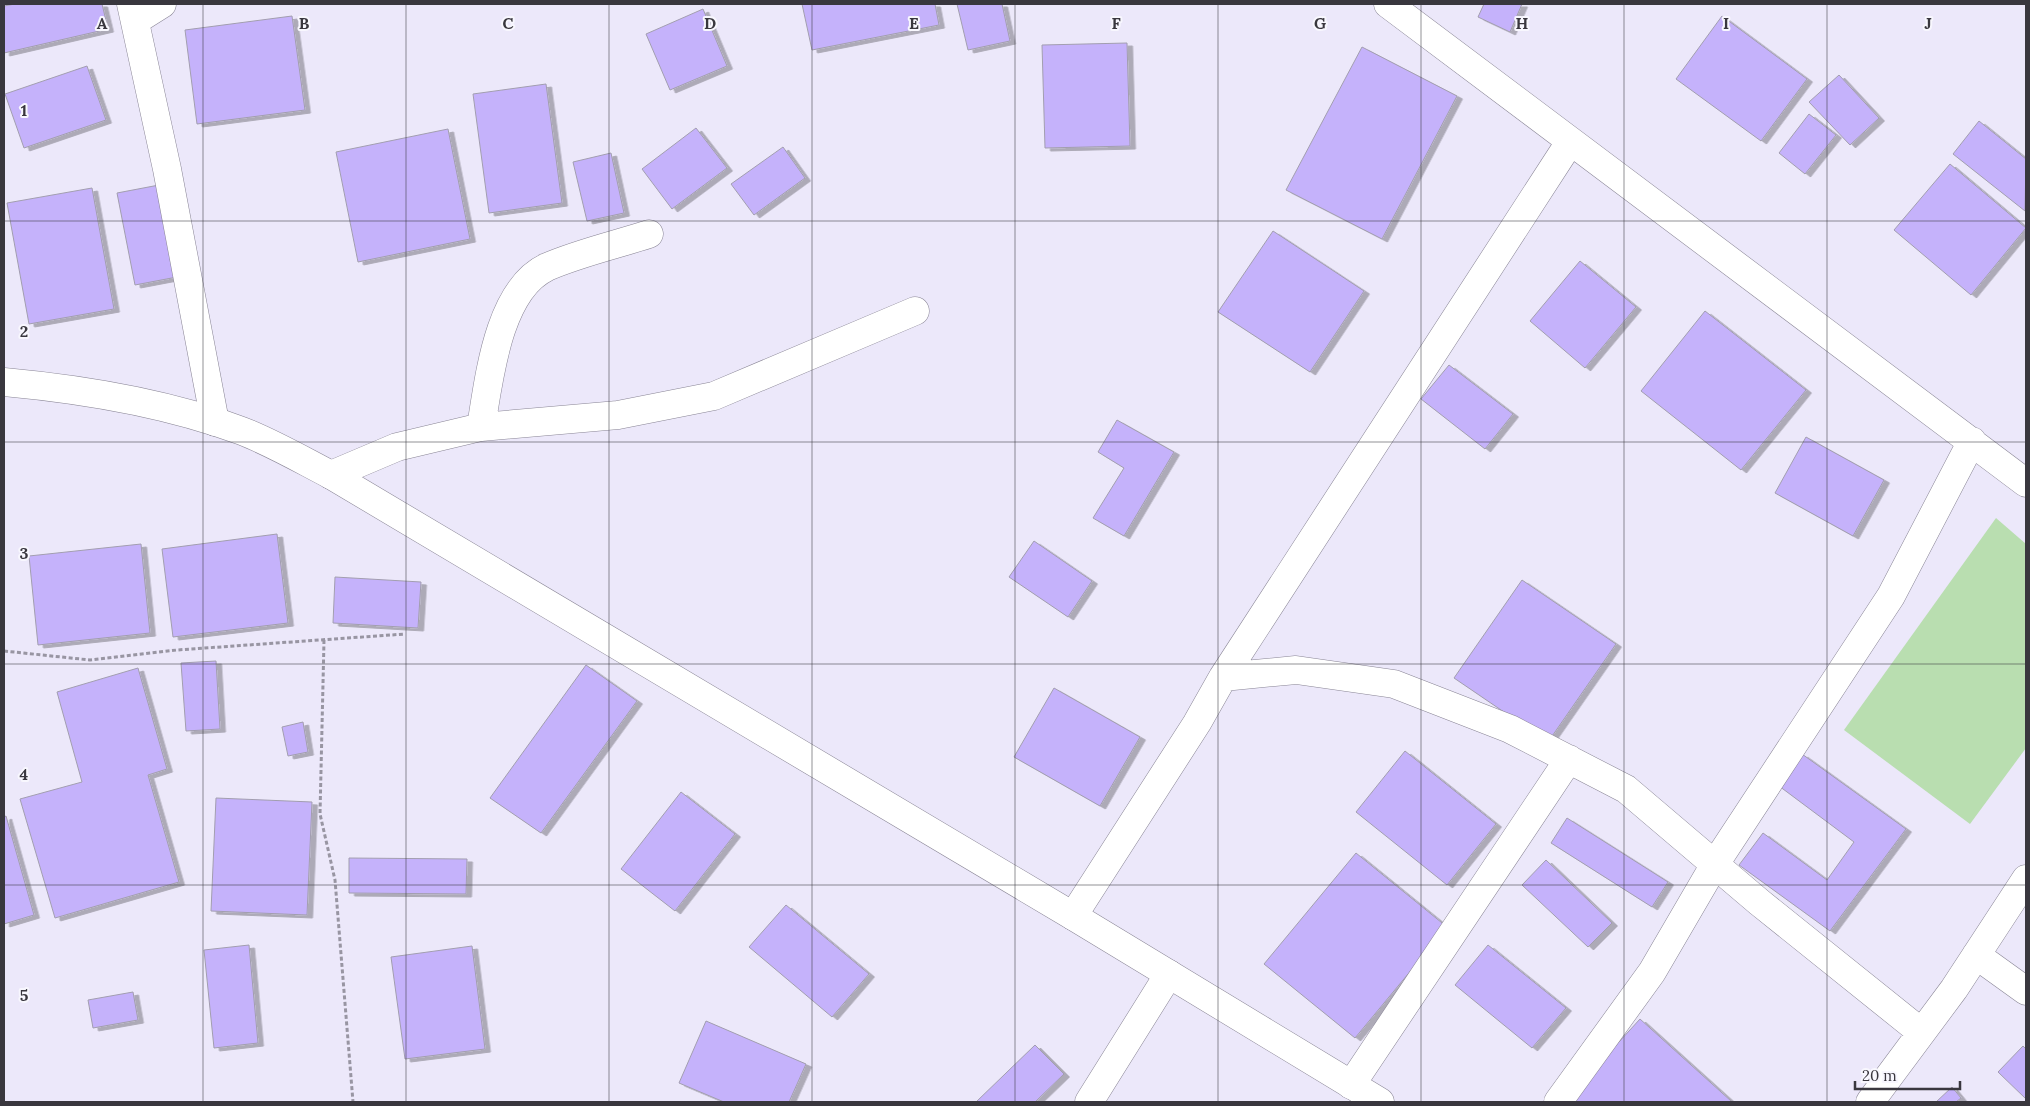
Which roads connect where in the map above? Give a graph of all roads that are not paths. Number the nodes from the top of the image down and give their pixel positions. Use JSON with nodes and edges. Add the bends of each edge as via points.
{"nodes":[{"id":1,"x":162,"y":4,"type":"edge"},
{"id":2,"x":1388,"y":4,"type":"edge"},
{"id":3,"x":133,"y":12,"type":"edge"},
{"id":4,"x":1570,"y":142,"type":"junction"},
{"id":5,"x":649,"y":234,"type":"dead end"},
{"id":6,"x":915,"y":311,"type":"dead end"},
{"id":7,"x":4,"y":382,"type":"edge"},
{"id":8,"x":214,"y":422,"type":"junction"},
{"id":9,"x":481,"y":427,"type":"junction"},
{"id":10,"x":1972,"y":441,"type":"junction"},
{"id":11,"x":331,"y":475,"type":"junction"},
{"id":12,"x":2026,"y":483,"type":"edge"},
{"id":13,"x":1223,"y":677,"type":"junction"},
{"id":14,"x":1569,"y":760,"type":"junction"},
{"id":15,"x":1715,"y":864,"type":"junction"},
{"id":16,"x":2026,"y":879,"type":"edge"},
{"id":17,"x":1073,"y":916,"type":"junction"},
{"id":18,"x":1976,"y":955,"type":"junction"},
{"id":19,"x":1169,"y":974,"type":"junction"},
{"id":20,"x":2026,"y":991,"type":"edge"},
{"id":21,"x":1921,"y":1032,"type":"junction"},
{"id":22,"x":1351,"y":1085,"type":"junction"},
{"id":23,"x":1089,"y":1102,"type":"edge"},
{"id":24,"x":1380,"y":1102,"type":"edge"},
{"id":25,"x":1558,"y":1102,"type":"edge"},
{"id":26,"x":1870,"y":1102,"type":"edge"}],
"edges":[{"from":1,"to":3,"type":"street"},
{"from":2,"to":4,"type":"street"},
{"from":3,"to":8,"type":"street","via":[[167,169]]},
{"from":4,"to":10,"type":"street"},
{"from":4,"to":13,"type":"street"},
{"from":5,"to":9,"type":"street","via":[[546,268],[520,287],[494,347]]},
{"from":6,"to":9,"type":"street","via":[[714,396],[618,415]]},
{"from":7,"to":8,"type":"street","via":[[137,402]]},
{"from":8,"to":11,"type":"street","via":[[243,432]]},
{"from":9,"to":11,"type":"street","via":[[397,447]]},
{"from":10,"to":12,"type":"street"},
{"from":10,"to":15,"type":"street","via":[[1891,596]]},
{"from":11,"to":17,"type":"street"},
{"from":13,"to":14,"type":"street","via":[[1296,670],[1394,684],[1510,729]]},
{"from":13,"to":17,"type":"street","via":[[1197,724]]},
{"from":14,"to":15,"type":"street","via":[[1626,789]]},
{"from":14,"to":22,"type":"street"},
{"from":15,"to":21,"type":"street"},
{"from":15,"to":25,"type":"street","via":[[1652,972]]},
{"from":16,"to":18,"type":"street"},
{"from":17,"to":19,"type":"street"},
{"from":18,"to":20,"type":"street"},
{"from":18,"to":21,"type":"street"},
{"from":19,"to":22,"type":"street"},
{"from":19,"to":23,"type":"street"},
{"from":21,"to":26,"type":"street"},
{"from":22,"to":24,"type":"street"}]}
